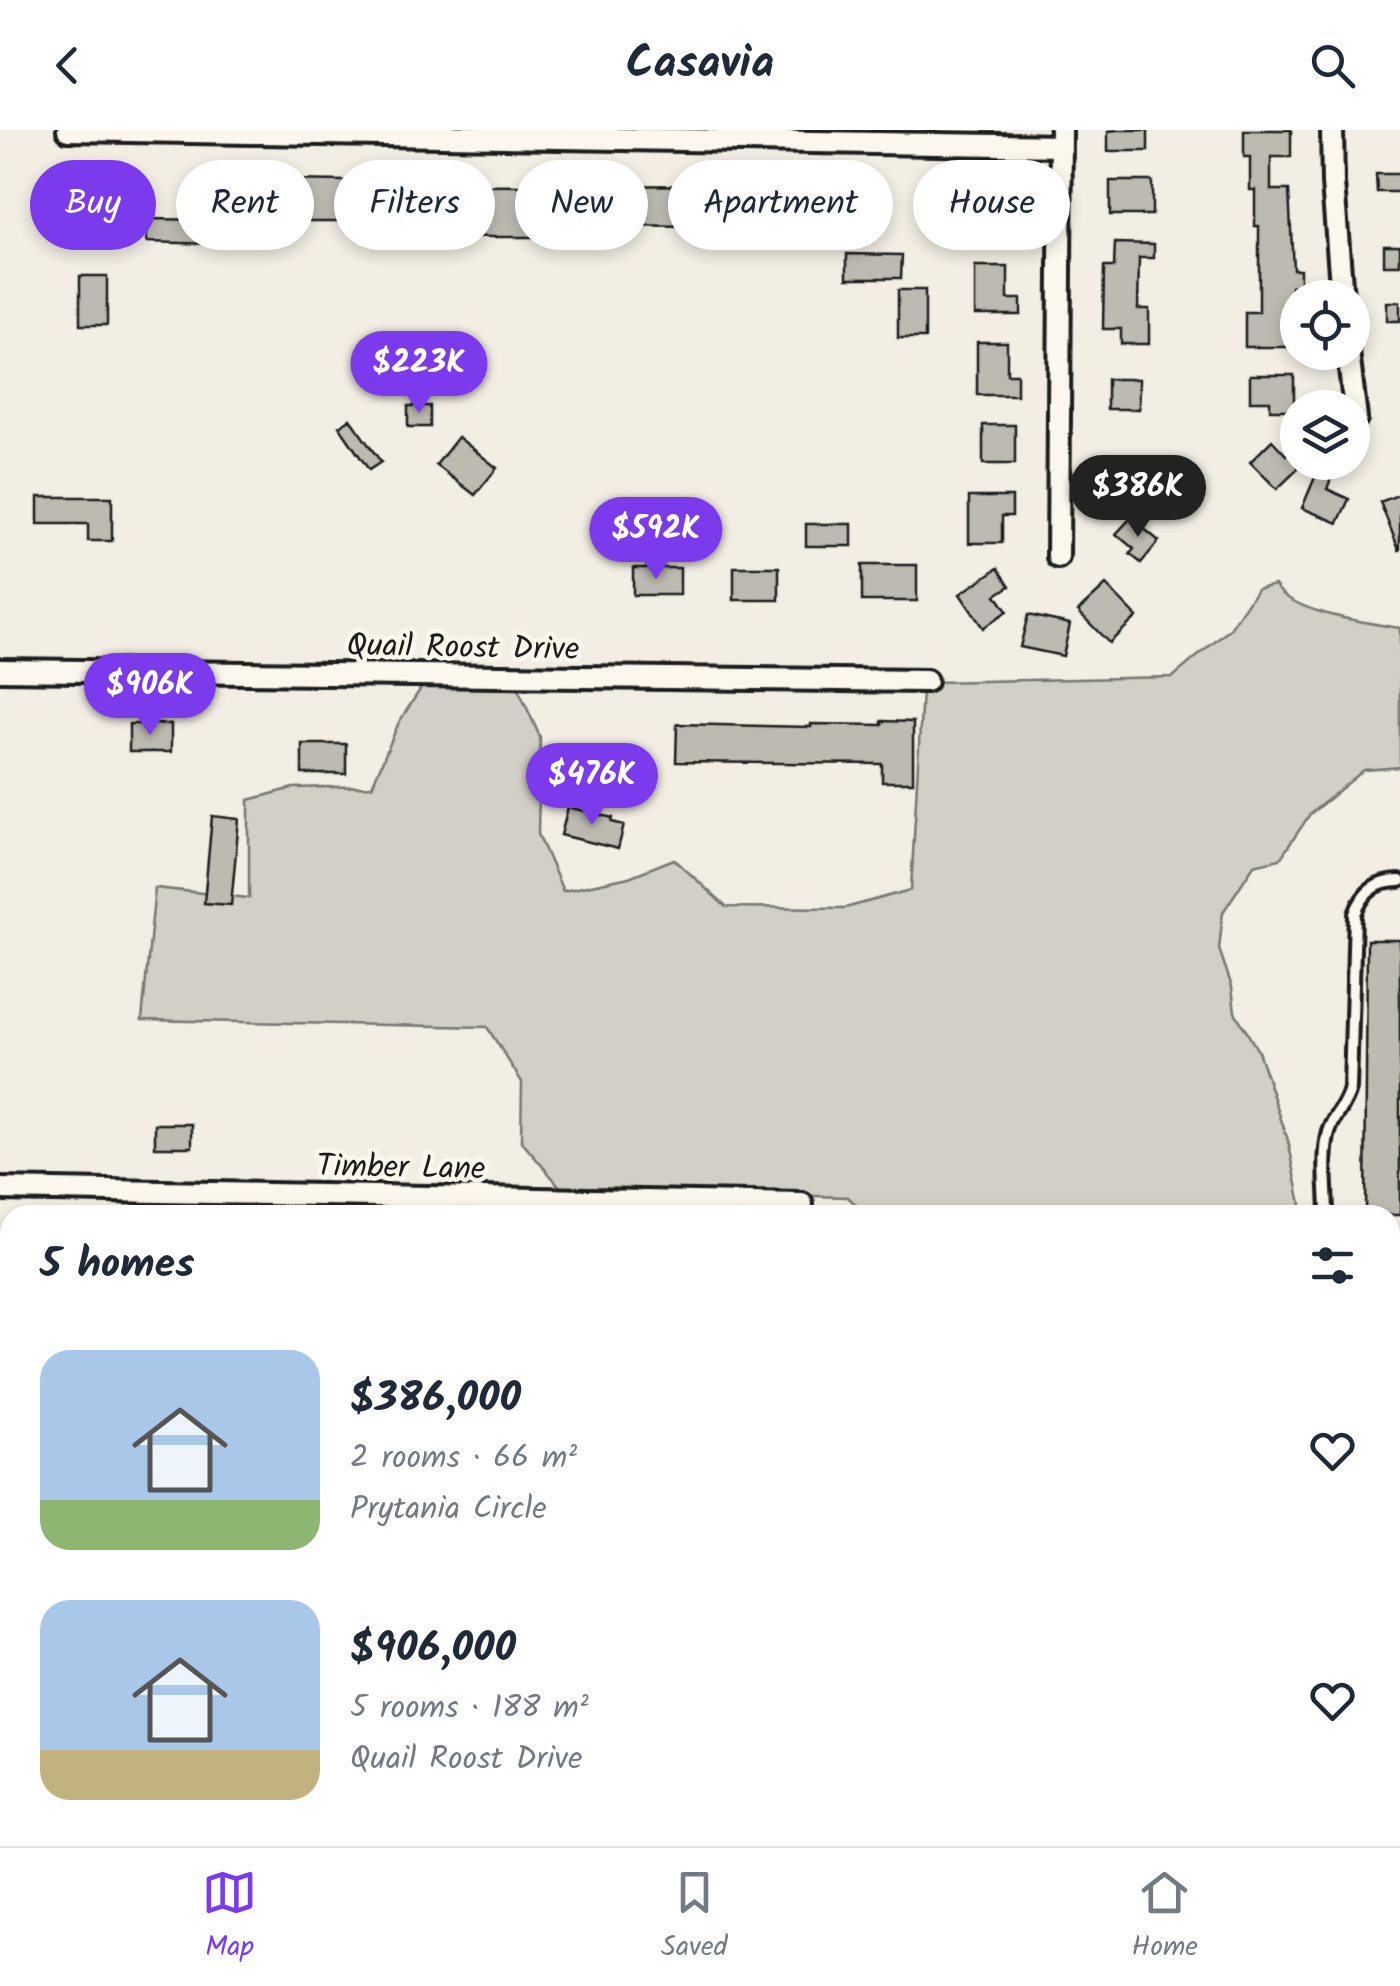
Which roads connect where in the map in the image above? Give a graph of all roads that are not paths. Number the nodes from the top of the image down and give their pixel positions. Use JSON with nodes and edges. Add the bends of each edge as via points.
{"nodes":[{"id":1,"x":68,"y":130,"type":"edge"},
{"id":2,"x":1332,"y":130,"type":"edge"},
{"id":3,"x":1061,"y":138,"type":"edge"},
{"id":4,"x":1340,"y":280,"type":"edge"},
{"id":5,"x":1058,"y":557,"type":"dead end"},
{"id":6,"x":0,"y":670,"type":"edge"},
{"id":7,"x":926,"y":681,"type":"dead end"},
{"id":8,"x":1400,"y":881,"type":"edge"},
{"id":9,"x":0,"y":1188,"type":"edge"},
{"id":10,"x":802,"y":1204,"type":"dead end"},
{"id":11,"x":1327,"y":1205,"type":"edge"}],
"edges":[{"from":1,"to":3,"type":"street"},
{"from":2,"to":4,"type":"street"},
{"from":3,"to":5,"type":"street"},
{"from":6,"to":7,"type":"street","name":"Quail Roost Drive"},
{"from":8,"to":11,"type":"lane","via":[[1371,888],[1354,914],[1350,1088],[1327,1140]]},
{"from":9,"to":10,"type":"street","name":"Timber Lane"}]}
